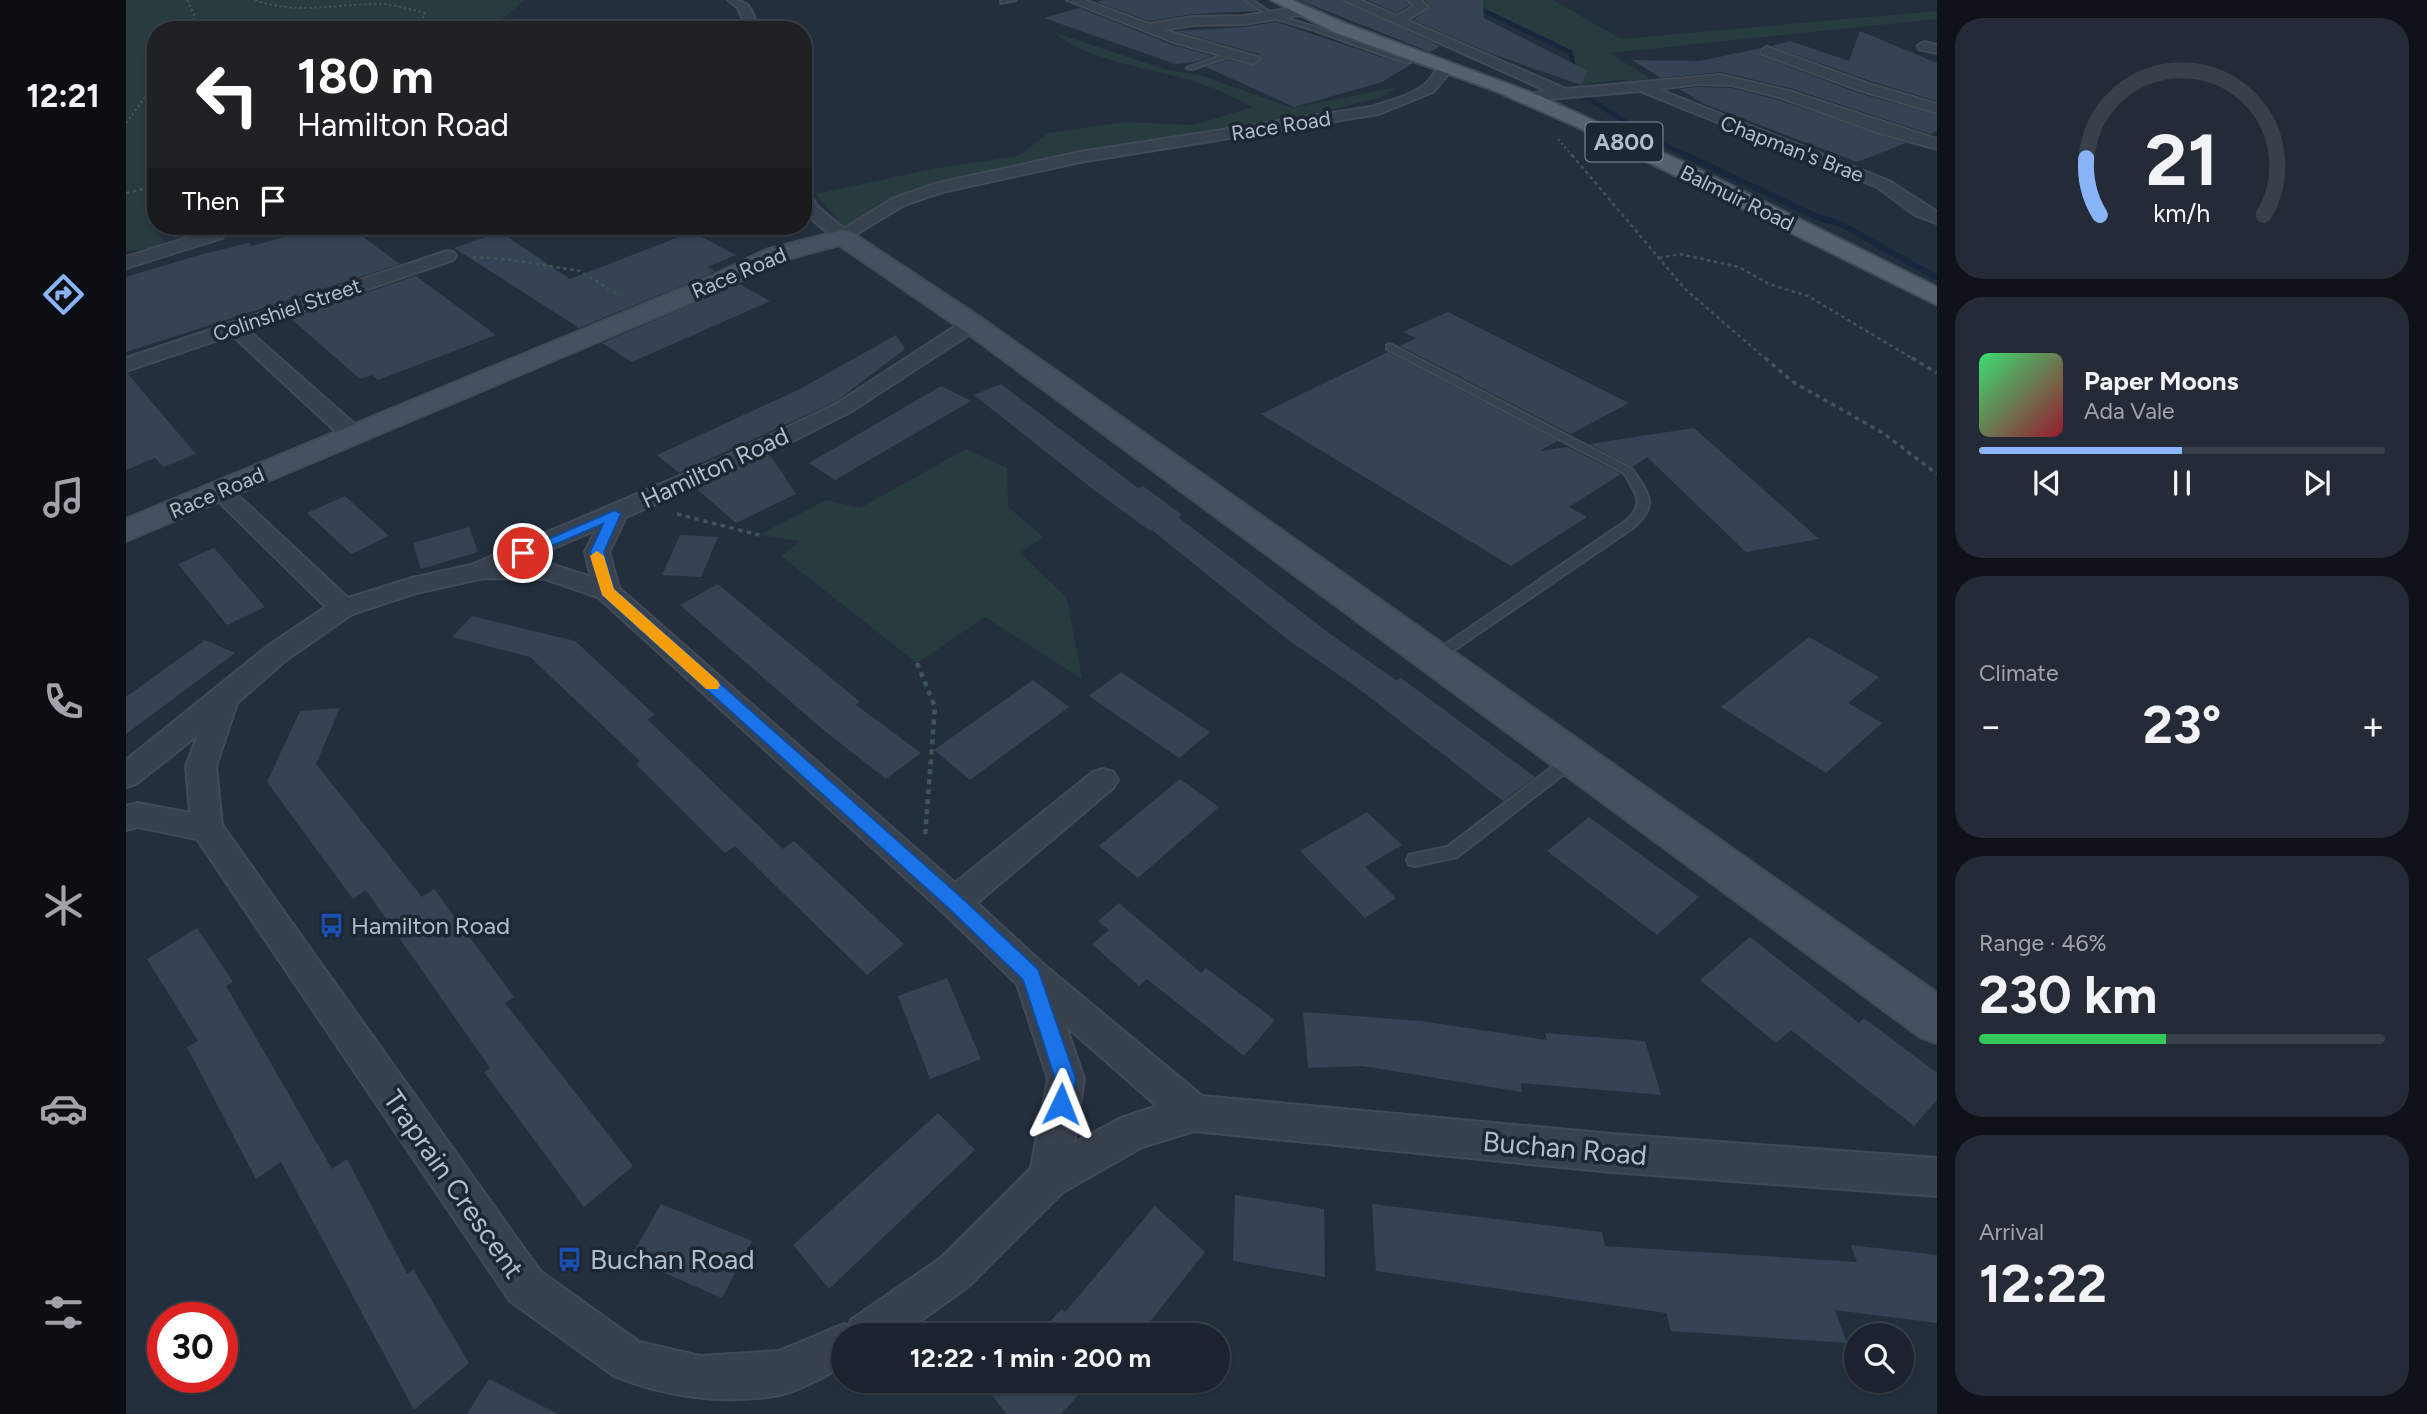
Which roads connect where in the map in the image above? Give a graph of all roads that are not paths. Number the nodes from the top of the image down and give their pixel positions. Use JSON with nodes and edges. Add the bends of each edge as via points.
{"nodes":[{"id":1,"x":734,"y":0,"type":"edge"},
{"id":2,"x":1013,"y":0,"type":"edge"},
{"id":3,"x":1073,"y":0,"type":"edge"},
{"id":4,"x":1248,"y":0,"type":"edge"},
{"id":5,"x":1279,"y":0,"type":"edge"},
{"id":6,"x":1350,"y":0,"type":"edge"},
{"id":7,"x":1414,"y":0,"type":"edge"},
{"id":8,"x":1003,"y":2,"type":"dead end"},
{"id":9,"x":1300,"y":11,"type":"junction"},
{"id":10,"x":1272,"y":16,"type":"junction"},
{"id":11,"x":1399,"y":20,"type":"junction"},
{"id":12,"x":749,"y":21,"type":"edge"},
{"id":13,"x":1149,"y":28,"type":"junction"},
{"id":14,"x":1760,"y":51,"type":"dead end"},
{"id":15,"x":1229,"y":55,"type":"junction"},
{"id":16,"x":1252,"y":60,"type":"dead end"},
{"id":17,"x":1408,"y":62,"type":"dead end"},
{"id":18,"x":1447,"y":66,"type":"junction"},
{"id":19,"x":1190,"y":68,"type":"dead end"},
{"id":20,"x":1642,"y":87,"type":"junction"},
{"id":21,"x":1561,"y":92,"type":"junction"},
{"id":22,"x":1530,"y":98,"type":"junction"},
{"id":23,"x":1937,"y":109,"type":"edge"},
{"id":24,"x":1937,"y":144,"type":"edge"},
{"id":25,"x":812,"y":211,"type":"edge"},
{"id":26,"x":1937,"y":218,"type":"edge"},
{"id":27,"x":213,"y":235,"type":"edge"},
{"id":28,"x":843,"y":237,"type":"junction"},
{"id":29,"x":447,"y":256,"type":"road end"},
{"id":30,"x":126,"y":263,"type":"edge"},
{"id":31,"x":1937,"y":297,"type":"edge"},
{"id":32,"x":972,"y":324,"type":"junction"},
{"id":33,"x":235,"y":328,"type":"junction"},
{"id":34,"x":1390,"y":347,"type":"dead end"},
{"id":35,"x":126,"y":365,"type":"edge"},
{"id":36,"x":352,"y":434,"type":"junction"},
{"id":37,"x":221,"y":492,"type":"junction"},
{"id":38,"x":615,"y":514,"type":"junction"},
{"id":39,"x":126,"y":531,"type":"edge"},
{"id":40,"x":477,"y":572,"type":"junction"},
{"id":41,"x":607,"y":591,"type":"junction"},
{"id":42,"x":343,"y":608,"type":"junction"},
{"id":43,"x":1435,"y":658,"type":"junction"},
{"id":44,"x":225,"y":698,"type":"junction"},
{"id":45,"x":1574,"y":758,"type":"junction"},
{"id":46,"x":126,"y":776,"type":"edge"},
{"id":47,"x":1103,"y":780,"type":"dead end"},
{"id":48,"x":126,"y":818,"type":"edge"},
{"id":49,"x":207,"y":828,"type":"junction"},
{"id":50,"x":1415,"y":860,"type":"dead end"},
{"id":51,"x":954,"y":902,"type":"junction"},
{"id":52,"x":1031,"y":975,"type":"junction"},
{"id":53,"x":1937,"y":1021,"type":"edge"},
{"id":54,"x":1194,"y":1113,"type":"junction"},
{"id":55,"x":1937,"y":1177,"type":"edge"},
{"id":56,"x":1049,"y":1178,"type":"junction"},
{"id":57,"x":883,"y":1323,"type":"edge"},
{"id":58,"x":831,"y":1351,"type":"edge"}],
"edges":[{"from":1,"to":12,"type":"street","via":[[743,6]]},
{"from":2,"to":8,"type":"lane"},
{"from":3,"to":13,"type":"street"},
{"from":4,"to":10,"type":"lane"},
{"from":5,"to":9,"type":"main road","number":"A800"},
{"from":6,"to":11,"type":"street"},
{"from":7,"to":11,"type":"street","via":[[1422,7]]},
{"from":9,"to":10,"type":"street"},
{"from":9,"to":18,"type":"main road","name":"Balmuir Road","number":"A800"},
{"from":10,"to":13,"type":"street"},
{"from":10,"to":17,"type":"lane"},
{"from":11,"to":21,"type":"street"},
{"from":13,"to":15,"type":"street"},
{"from":14,"to":23,"type":"street"},
{"from":15,"to":16,"type":"street"},
{"from":15,"to":19,"type":"lane"},
{"from":18,"to":22,"type":"main road","name":"Balmuir Road","number":"A800"},
{"from":18,"to":28,"type":"street","name":"Race Road","via":[[1433,85],[1374,111],[1080,158],[938,188],[898,202]]},
{"from":20,"to":21,"type":"street","name":"Chapman's Brae"},
{"from":20,"to":24,"type":"street","name":"Chapman's Brae","via":[[1699,78],[1729,80]]},
{"from":20,"to":26,"type":"street","name":"Chapman's Brae","via":[[1883,184]]},
{"from":21,"to":22,"type":"street","name":"Chapman's Brae"},
{"from":22,"to":31,"type":"main road","name":"Balmuir Road","number":"A800"},
{"from":25,"to":28,"type":"street"},
{"from":27,"to":30,"type":"street"},
{"from":28,"to":32,"type":"street"},
{"from":28,"to":36,"type":"street","name":"Race Road","via":[[775,255]]},
{"from":29,"to":33,"type":"street","name":"Colinshiel Street"},
{"from":32,"to":38,"type":"street","name":"Hamilton Road","via":[[843,408]]},
{"from":32,"to":43,"type":"street"},
{"from":33,"to":35,"type":"street","name":"Colinshiel Street"},
{"from":33,"to":36,"type":"street"},
{"from":34,"to":43,"type":"lane","via":[[1628,471],[1644,498],[1642,513],[1630,524]]},
{"from":36,"to":37,"type":"street","name":"Race Road"},
{"from":37,"to":39,"type":"street","name":"Race Road"},
{"from":37,"to":42,"type":"street"},
{"from":38,"to":40,"type":"street","name":"Hamilton Road"},
{"from":38,"to":41,"type":"street","via":[[597,552]]},
{"from":40,"to":41,"type":"street","via":[[547,571]]},
{"from":40,"to":42,"type":"street","name":"Hamilton Road"},
{"from":41,"to":51,"type":"street"},
{"from":42,"to":44,"type":"street","name":"Hamilton Road","via":[[277,653]]},
{"from":43,"to":45,"type":"street"},
{"from":44,"to":46,"type":"street","name":"Hamilton Road"},
{"from":44,"to":49,"type":"street","name":"Traprain Crescent","via":[[201,766]]},
{"from":45,"to":50,"type":"lane","via":[[1451,852]]},
{"from":45,"to":53,"type":"street"},
{"from":47,"to":51,"type":"street"},
{"from":48,"to":49,"type":"street","via":[[138,815]]},
{"from":49,"to":58,"type":"street","name":"Traprain Crescent","via":[[525,1286],[629,1361],[700,1378],[779,1373]]},
{"from":51,"to":52,"type":"street"},
{"from":52,"to":54,"type":"street"},
{"from":52,"to":56,"type":"street","via":[[1066,1079]]},
{"from":54,"to":55,"type":"street","name":"Buchan Road","via":[[1612,1153]]},
{"from":54,"to":56,"type":"street","name":"Buchan Road","via":[[1134,1131]]},
{"from":56,"to":57,"type":"street","via":[[955,1272]]}]}
